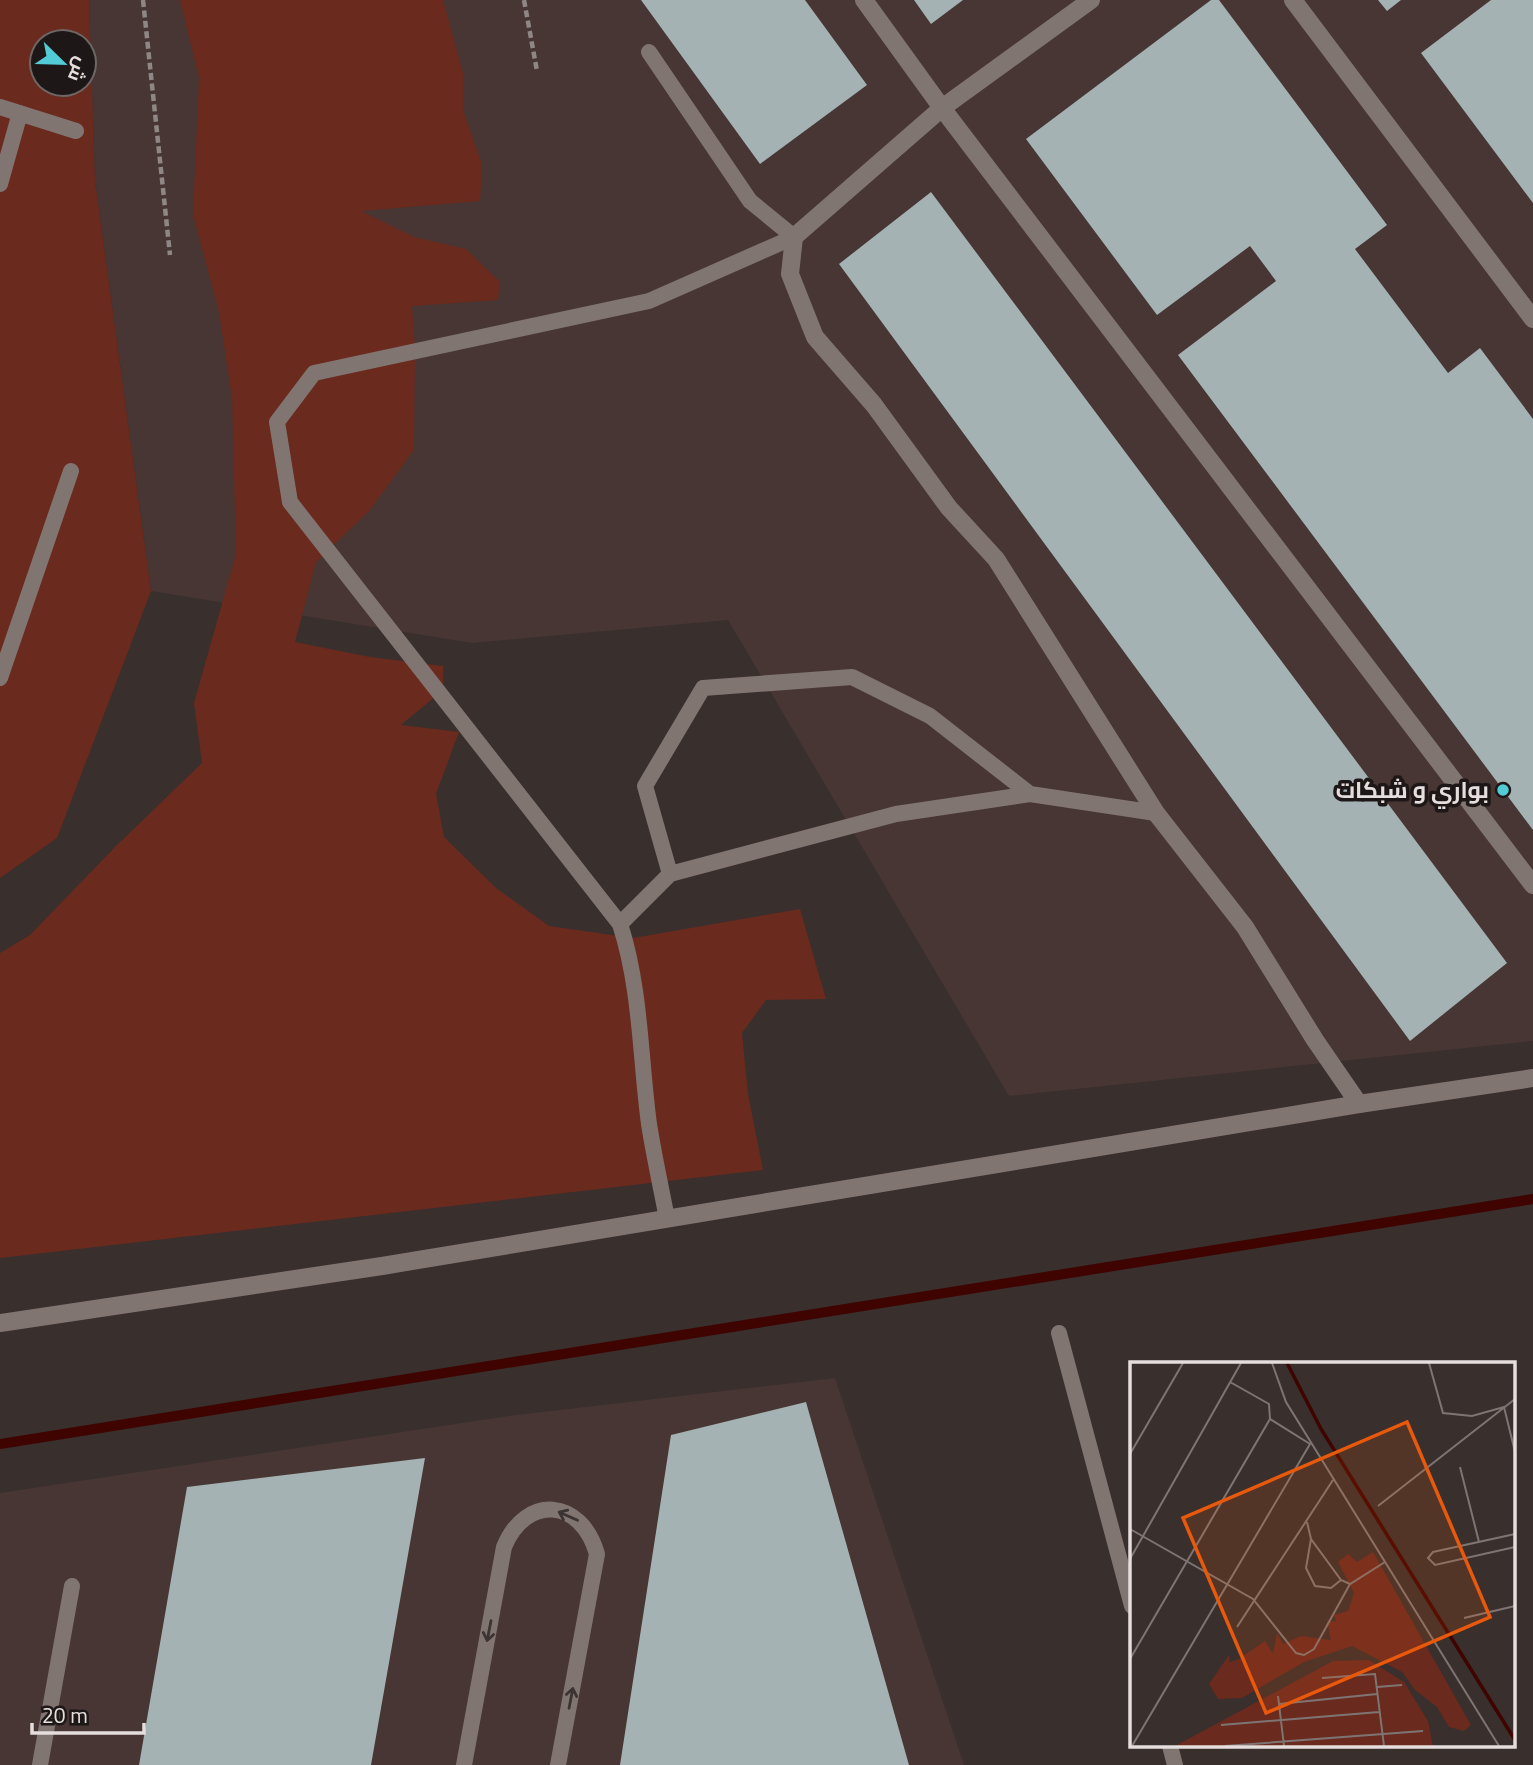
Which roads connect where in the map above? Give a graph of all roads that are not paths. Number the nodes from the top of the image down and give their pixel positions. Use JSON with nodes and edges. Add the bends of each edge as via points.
{"nodes":[{"id":1,"x":864,"y":0,"type":"edge"},
{"id":2,"x":1091,"y":0,"type":"edge"},
{"id":3,"x":1293,"y":0,"type":"edge"},
{"id":4,"x":649,"y":52,"type":"dead end"},
{"id":5,"x":0,"y":107,"type":"edge"},
{"id":6,"x":942,"y":108,"type":"junction"},
{"id":7,"x":20,"y":113,"type":"junction"},
{"id":8,"x":76,"y":131,"type":"dead end"},
{"id":9,"x":0,"y":184,"type":"edge"},
{"id":10,"x":794,"y":237,"type":"junction"},
{"id":11,"x":1533,"y":319,"type":"edge"},
{"id":12,"x":71,"y":471,"type":"dead end"},
{"id":13,"x":0,"y":678,"type":"edge"},
{"id":14,"x":1030,"y":794,"type":"junction"},
{"id":15,"x":1156,"y":813,"type":"junction"},
{"id":16,"x":670,"y":874,"type":"junction"},
{"id":17,"x":1533,"y":885,"type":"edge"},
{"id":18,"x":620,"y":924,"type":"junction"},
{"id":19,"x":1533,"y":1078,"type":"edge"},
{"id":20,"x":1359,"y":1104,"type":"junction"},
{"id":21,"x":667,"y":1219,"type":"junction"},
{"id":22,"x":0,"y":1324,"type":"edge"},
{"id":23,"x":1059,"y":1333,"type":"dead end"},
{"id":24,"x":72,"y":1586,"type":"dead end"},
{"id":25,"x":1130,"y":1599,"type":"edge"},
{"id":26,"x":1171,"y":1748,"type":"edge"},
{"id":27,"x":40,"y":1765,"type":"edge"},
{"id":28,"x":464,"y":1765,"type":"edge"},
{"id":29,"x":558,"y":1765,"type":"edge"},
{"id":30,"x":1175,"y":1765,"type":"edge"}],
"edges":[{"from":1,"to":6,"type":"street"},
{"from":2,"to":6,"type":"street"},
{"from":3,"to":11,"type":"street"},
{"from":4,"to":10,"type":"lane","via":[[750,201]]},
{"from":5,"to":7,"type":"lane"},
{"from":6,"to":10,"type":"street"},
{"from":6,"to":17,"type":"street"},
{"from":7,"to":8,"type":"lane"},
{"from":7,"to":9,"type":"lane"},
{"from":10,"to":15,"type":"street","via":[[790,274],[815,337],[874,405],[949,508],[996,559]]},
{"from":10,"to":18,"type":"lane","via":[[649,301],[314,373],[278,422],[290,502]]},
{"from":12,"to":13,"type":"lane"},
{"from":14,"to":15,"type":"lane"},
{"from":14,"to":16,"type":"lane","via":[[895,814]]},
{"from":14,"to":16,"type":"lane","via":[[930,716],[852,677],[703,688],[645,786]]},
{"from":15,"to":20,"type":"street","via":[[1245,927]]},
{"from":16,"to":18,"type":"lane"},
{"from":18,"to":21,"type":"lane","via":[[631,957],[649,1125]]},
{"from":19,"to":20,"type":"street"},
{"from":20,"to":21,"type":"street"},
{"from":21,"to":22,"type":"street"},
{"from":23,"to":25,"type":"lane"},
{"from":24,"to":27,"type":"lane"},
{"from":26,"to":30,"type":"lane"},
{"from":29,"to":28,"type":"lane","one_way":true,"via":[[597,1553],[583,1524],[553,1510],[522,1519],[504,1547]]}]}
